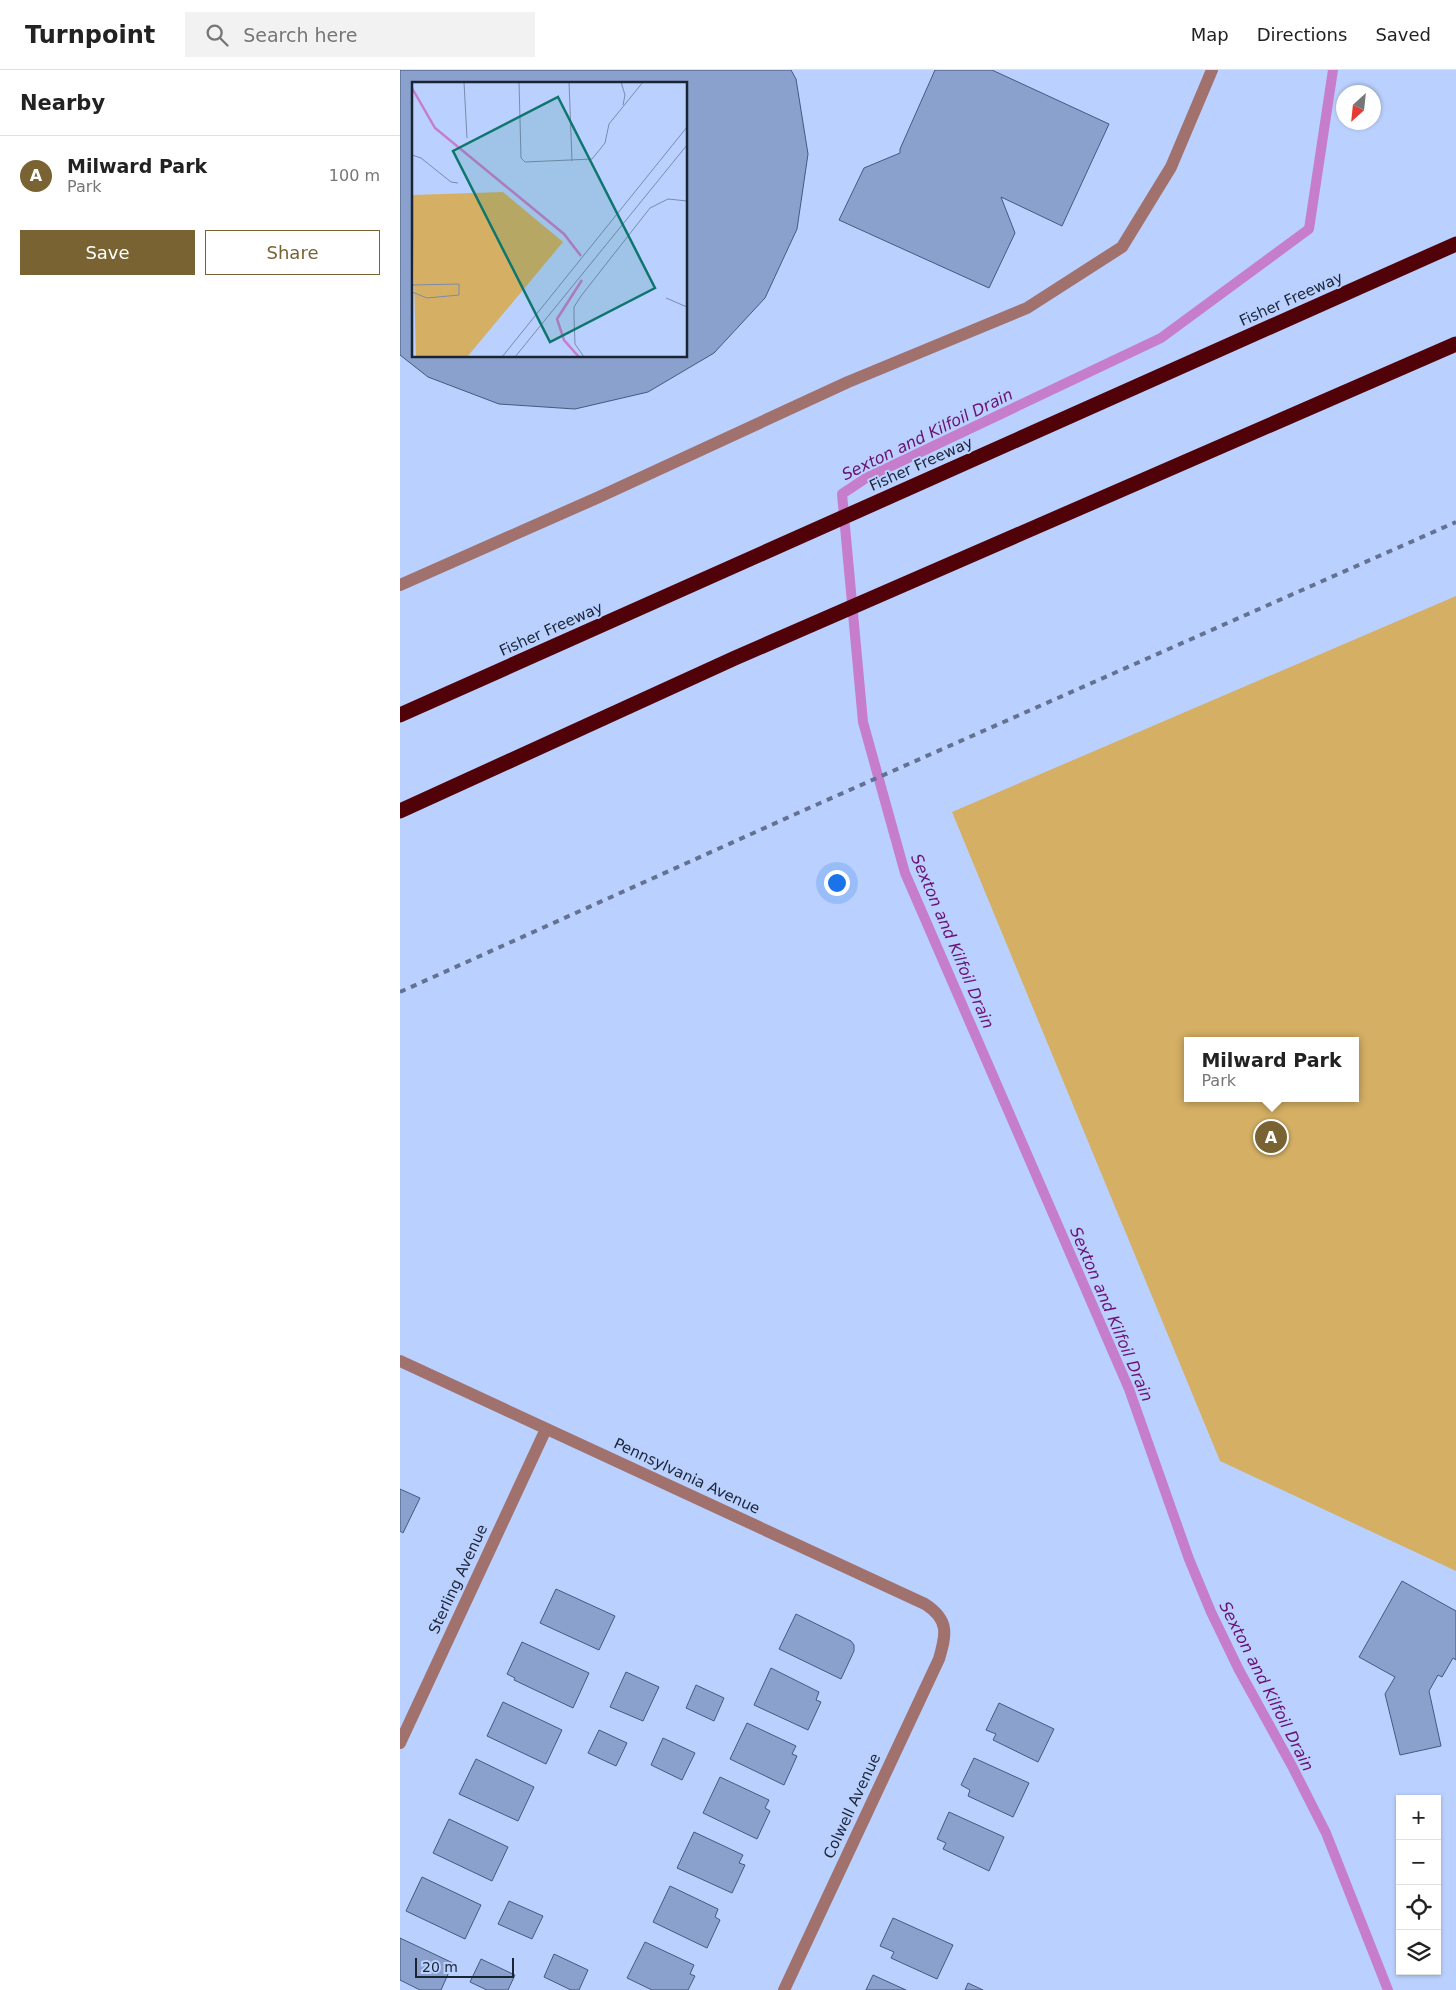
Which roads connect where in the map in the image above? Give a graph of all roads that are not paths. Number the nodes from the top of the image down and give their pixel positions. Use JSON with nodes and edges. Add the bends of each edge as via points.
{"nodes":[{"id":1,"x":1212,"y":70,"type":"edge"},
{"id":2,"x":1456,"y":244,"type":"edge"},
{"id":3,"x":1456,"y":344,"type":"edge"},
{"id":4,"x":400,"y":585,"type":"edge"},
{"id":5,"x":400,"y":715,"type":"edge"},
{"id":6,"x":400,"y":811,"type":"edge"},
{"id":7,"x":400,"y":1361,"type":"edge"},
{"id":8,"x":546,"y":1429,"type":"junction"},
{"id":9,"x":946,"y":1635,"type":"joint"},
{"id":10,"x":400,"y":1743,"type":"edge"},
{"id":11,"x":784,"y":1990,"type":"edge"}],
"edges":[{"from":1,"to":4,"type":"street","via":[[1171,166],[1122,247],[1027,308],[848,382]]},
{"from":2,"to":5,"type":"highway","name":"Fisher Freeway"},
{"from":3,"to":6,"type":"highway","via":[[735,658]]},
{"from":7,"to":8,"type":"street","name":"Pennsylvania Avenue"},
{"from":8,"to":9,"type":"street","name":"Pennsylvania Avenue","via":[[926,1604],[942,1619]]},
{"from":8,"to":10,"type":"street","name":"Sterling Avenue"},
{"from":9,"to":11,"type":"street","name":"Colwell Avenue","via":[[939,1659]]}]}
